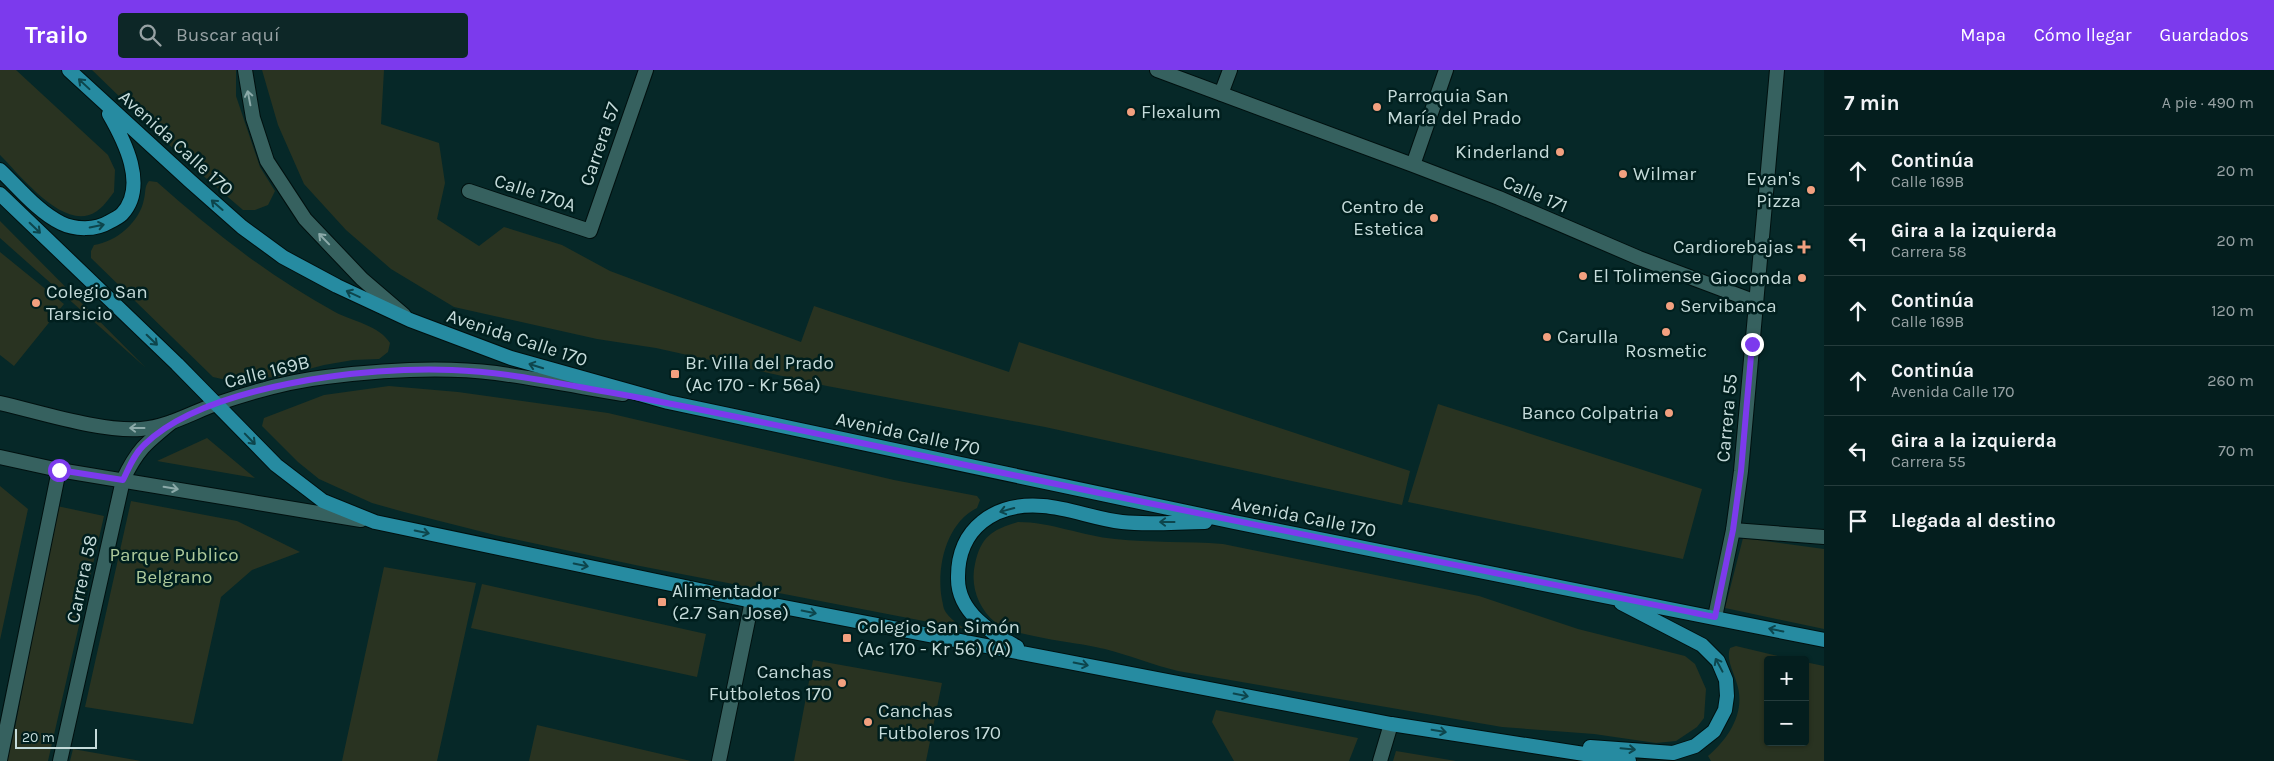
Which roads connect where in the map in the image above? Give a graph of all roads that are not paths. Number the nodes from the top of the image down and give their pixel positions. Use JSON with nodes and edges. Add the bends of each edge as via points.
{"nodes":[{"id":1,"x":68,"y":70,"type":"edge"},
{"id":2,"x":245,"y":70,"type":"edge"},
{"id":3,"x":646,"y":70,"type":"edge"},
{"id":4,"x":1158,"y":70,"type":"edge"},
{"id":5,"x":1230,"y":70,"type":"edge"},
{"id":6,"x":1446,"y":70,"type":"edge"},
{"id":7,"x":1777,"y":70,"type":"edge"},
{"id":8,"x":1221,"y":94,"type":"junction"},
{"id":9,"x":102,"y":101,"type":"junction"},
{"id":10,"x":1413,"y":164,"type":"junction"},
{"id":11,"x":0,"y":170,"type":"edge"},
{"id":12,"x":469,"y":191,"type":"dead end"},
{"id":13,"x":0,"y":194,"type":"edge"},
{"id":14,"x":590,"y":230,"type":"joint"},
{"id":15,"x":1756,"y":302,"type":"junction"},
{"id":16,"x":410,"y":320,"type":"junction"},
{"id":17,"x":668,"y":402,"type":"junction"},
{"id":18,"x":0,"y":403,"type":"edge"},
{"id":19,"x":216,"y":404,"type":"junction"},
{"id":20,"x":172,"y":422,"type":"junction"},
{"id":21,"x":0,"y":457,"type":"edge"},
{"id":22,"x":59,"y":470,"type":"junction"},
{"id":23,"x":123,"y":480,"type":"junction"},
{"id":24,"x":374,"y":522,"type":"junction"},
{"id":25,"x":1234,"y":522,"type":"junction"},
{"id":26,"x":1733,"y":530,"type":"junction"},
{"id":27,"x":1824,"y":537,"type":"edge"},
{"id":28,"x":1608,"y":596,"type":"junction"},
{"id":29,"x":752,"y":601,"type":"junction"},
{"id":30,"x":1715,"y":617,"type":"junction"},
{"id":31,"x":1824,"y":640,"type":"edge"},
{"id":32,"x":1033,"y":655,"type":"junction"},
{"id":33,"x":1391,"y":724,"type":"junction"},
{"id":34,"x":1510,"y":742,"type":"junction"},
{"id":35,"x":0,"y":760,"type":"edge"},
{"id":36,"x":60,"y":761,"type":"edge"},
{"id":37,"x":719,"y":761,"type":"edge"},
{"id":38,"x":1380,"y":761,"type":"edge"},
{"id":39,"x":1629,"y":761,"type":"edge"}],
"edges":[{"from":9,"to":1,"type":"main road","name":"Avenida Calle 170","one_way":true},
{"from":16,"to":2,"type":"street","one_way":true,"via":[[362,279],[305,219],[267,161],[253,118]]},
{"from":3,"to":14,"type":"street","name":"Carrera 57"},
{"from":4,"to":8,"type":"street","name":"Calle 171"},
{"from":5,"to":8,"type":"street"},
{"from":6,"to":10,"type":"street"},
{"from":7,"to":15,"type":"street","name":"Carrera 55"},
{"from":8,"to":10,"type":"street","name":"Calle 171"},
{"from":11,"to":9,"type":"main road","one_way":true,"via":[[61,224],[81,229],[103,226],[122,214],[133,185],[132,164],[125,142]]},
{"from":16,"to":9,"type":"main road","name":"Avenida Calle 170","one_way":true,"via":[[283,257],[242,227]]},
{"from":10,"to":15,"type":"street","name":"Calle 171"},
{"from":12,"to":14,"type":"street","name":"Calle 170A"},
{"from":13,"to":19,"type":"main road","one_way":true},
{"from":15,"to":26,"type":"street","name":"Carrera 55"},
{"from":17,"to":16,"type":"main road","name":"Avenida Calle 170","one_way":true,"via":[[511,358]]},
{"from":17,"to":19,"type":"street","name":"Calle 169B","via":[[494,373],[449,370],[363,372],[323,377]]},
{"from":17,"to":25,"type":"main road","name":"Avenida Calle 170"},
{"from":20,"to":18,"type":"street","name":"Calle 169B","one_way":true,"via":[[140,429],[108,427]]},
{"from":19,"to":20,"type":"street","name":"Calle 169B"},
{"from":19,"to":24,"type":"main road","one_way":true,"via":[[276,465],[304,488],[323,501]]},
{"from":20,"to":23,"type":"street","name":"Carrera 58","via":[[142,446]]},
{"from":21,"to":22,"type":"street"},
{"from":22,"to":23,"type":"street"},
{"from":22,"to":35,"type":"street"},
{"from":23,"to":24,"type":"street","one_way":true},
{"from":23,"to":36,"type":"street","name":"Carrera 58"},
{"from":24,"to":29,"type":"main road","one_way":true},
{"from":25,"to":28,"type":"main road","name":"Avenida Calle 170"},
{"from":25,"to":32,"type":"main road","one_way":true,"via":[[1122,522],[1043,506],[1017,507],[993,514],[972,529],[960,554],[957,580],[964,602],[976,619],[993,635]]},
{"from":26,"to":27,"type":"street"},
{"from":26,"to":30,"type":"street","name":"Carrera 55"},
{"from":28,"to":30,"type":"main road","name":"Avenida Calle 170"},
{"from":34,"to":28,"type":"main road","one_way":true,"via":[[1674,753],[1695,746],[1714,731],[1725,710],[1727,696],[1726,680],[1718,661],[1702,645]]},
{"from":29,"to":32,"type":"main road","one_way":true},
{"from":29,"to":37,"type":"street"},
{"from":31,"to":30,"type":"main road","name":"Avenida Calle 170","one_way":true},
{"from":32,"to":33,"type":"main road","one_way":true},
{"from":33,"to":34,"type":"main road","one_way":true},
{"from":33,"to":38,"type":"street"},
{"from":34,"to":39,"type":"main road"}]}
